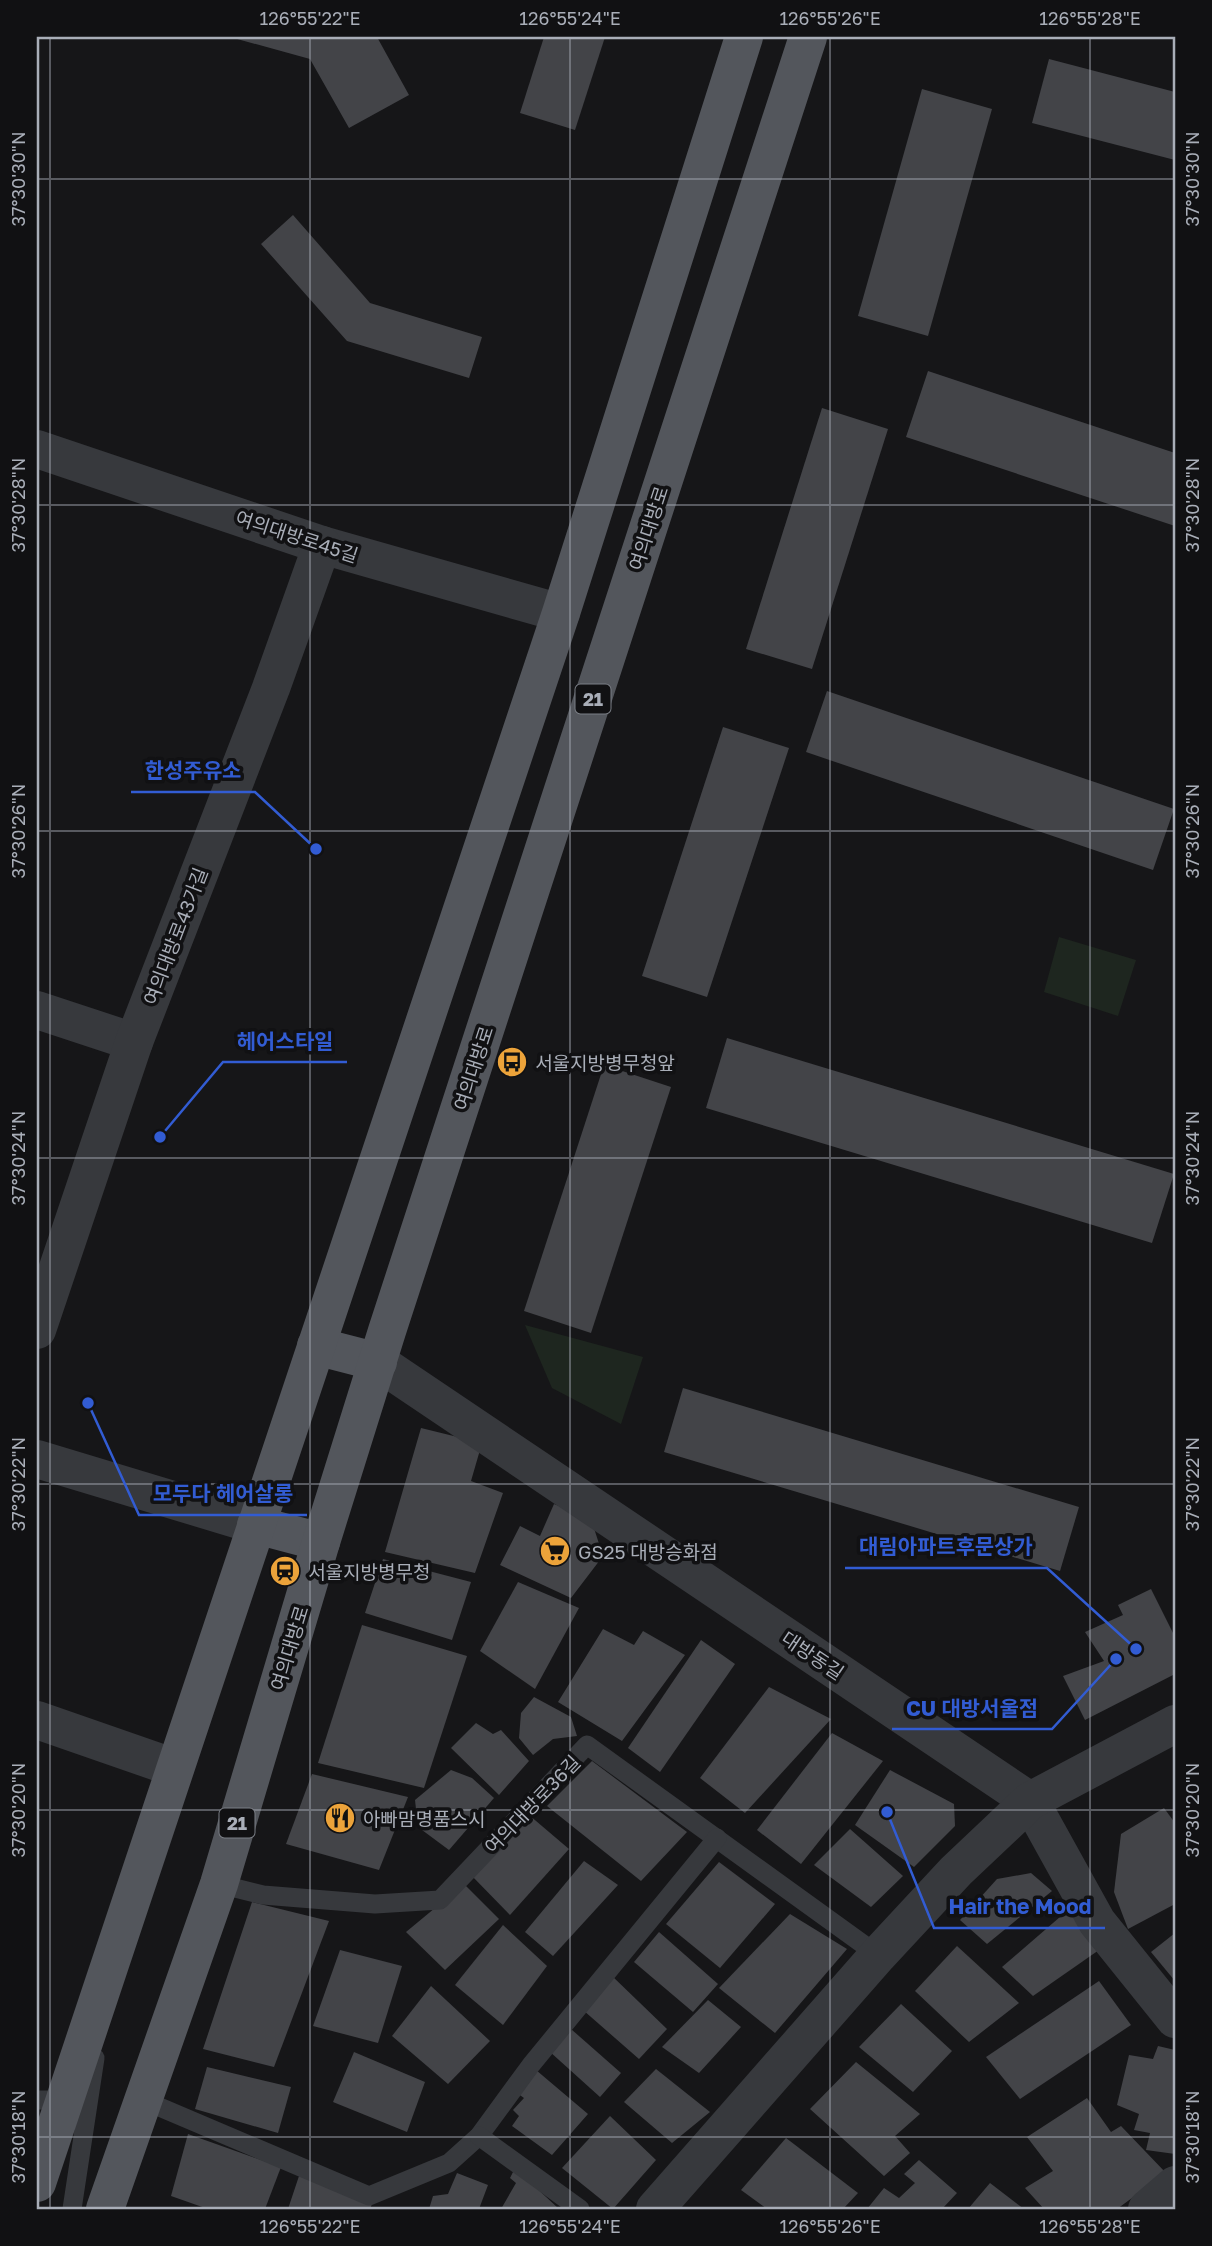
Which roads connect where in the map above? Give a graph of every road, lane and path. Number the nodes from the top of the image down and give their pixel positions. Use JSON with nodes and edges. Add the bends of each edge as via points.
{"nodes":[{"id":1,"x":744,"y":37,"type":"edge"},
{"id":2,"x":808,"y":37,"type":"edge"},
{"id":3,"x":37,"y":449,"type":"edge"},
{"id":4,"x":322,"y":545,"type":"junction"},
{"id":5,"x":561,"y":613,"type":"junction"},
{"id":6,"x":37,"y":1010,"type":"edge"},
{"id":7,"x":134,"y":1042,"type":"junction"},
{"id":8,"x":37,"y":1330,"type":"edge"},
{"id":9,"x":316,"y":1346,"type":"junction"},
{"id":10,"x":378,"y":1362,"type":"junction"},
{"id":11,"x":37,"y":1460,"type":"edge"},
{"id":12,"x":256,"y":1525,"type":"junction"},
{"id":13,"x":321,"y":1542,"type":"junction"},
{"id":14,"x":37,"y":1720,"type":"edge"},
{"id":15,"x":1175,"y":1724,"type":"edge"},
{"id":16,"x":175,"y":1768,"type":"junction"},
{"id":17,"x":1030,"y":1801,"type":"junction"},
{"id":18,"x":717,"y":1838,"type":"junction"},
{"id":19,"x":219,"y":1884,"type":"junction"},
{"id":20,"x":878,"y":1955,"type":"junction"},
{"id":21,"x":108,"y":1970,"type":"junction"},
{"id":22,"x":1175,"y":2019,"type":"edge"},
{"id":23,"x":50,"y":2100,"type":"edge"},
{"id":24,"x":143,"y":2100,"type":"junction"},
{"id":25,"x":479,"y":2136,"type":"junction"},
{"id":26,"x":37,"y":2183,"type":"edge"},
{"id":27,"x":1175,"y":2185,"type":"edge"},
{"id":28,"x":72,"y":2209,"type":"edge"},
{"id":29,"x":106,"y":2209,"type":"edge"},
{"id":30,"x":580,"y":2209,"type":"edge"},
{"id":31,"x":655,"y":2209,"type":"edge"},
{"id":32,"x":1147,"y":2209,"type":"edge"}],
"edges":[{"from":1,"to":5,"type":"main road"},
{"from":2,"to":10,"type":"main road","name":"여의대방로","number":"21"},
{"from":3,"to":4,"type":"street","name":"여의대방로45길"},
{"from":4,"to":5,"type":"street","name":"여의대방로45길"},
{"from":4,"to":7,"type":"street","name":"여의대방로43가길"},
{"from":5,"to":9,"type":"main road"},
{"from":6,"to":7,"type":"street"},
{"from":7,"to":8,"type":"street","name":"여의대방로43가길"},
{"from":9,"to":10,"type":"main road"},
{"from":9,"to":12,"type":"main road"},
{"from":10,"to":13,"type":"main road","name":"여의대방로","number":"21"},
{"from":10,"to":17,"type":"street","name":"대방동길"},
{"from":11,"to":12,"type":"street"},
{"from":12,"to":13,"type":"main road"},
{"from":12,"to":16,"type":"main road"},
{"from":13,"to":19,"type":"main road","name":"여의대방로","number":"21"},
{"from":14,"to":16,"type":"street"},
{"from":15,"to":17,"type":"street"},
{"from":16,"to":21,"type":"main road"},
{"from":17,"to":20,"type":"street"},
{"from":17,"to":22,"type":"street","name":"대방동길","via":[[1097,1922]]},
{"from":18,"to":19,"type":"lane","name":"여의대방로36길","via":[[587,1745],[440,1900],[375,1904],[262,1895]]},
{"from":18,"to":20,"type":"lane","name":"여의대방로36길"},
{"from":18,"to":25,"type":"lane","via":[[531,2064]]},
{"from":19,"to":24,"type":"main road","name":"여의대방로","number":"21"},
{"from":20,"to":31,"type":"street"},
{"from":21,"to":23,"type":"main road"},
{"from":21,"to":28,"type":"lane"},
{"from":23,"to":26,"type":"main road"},
{"from":24,"to":25,"type":"lane","via":[[369,2196],[449,2163]]},
{"from":24,"to":29,"type":"main road","name":"여의대방로","number":"21"},
{"from":25,"to":30,"type":"lane"},
{"from":27,"to":32,"type":"street"}]}
